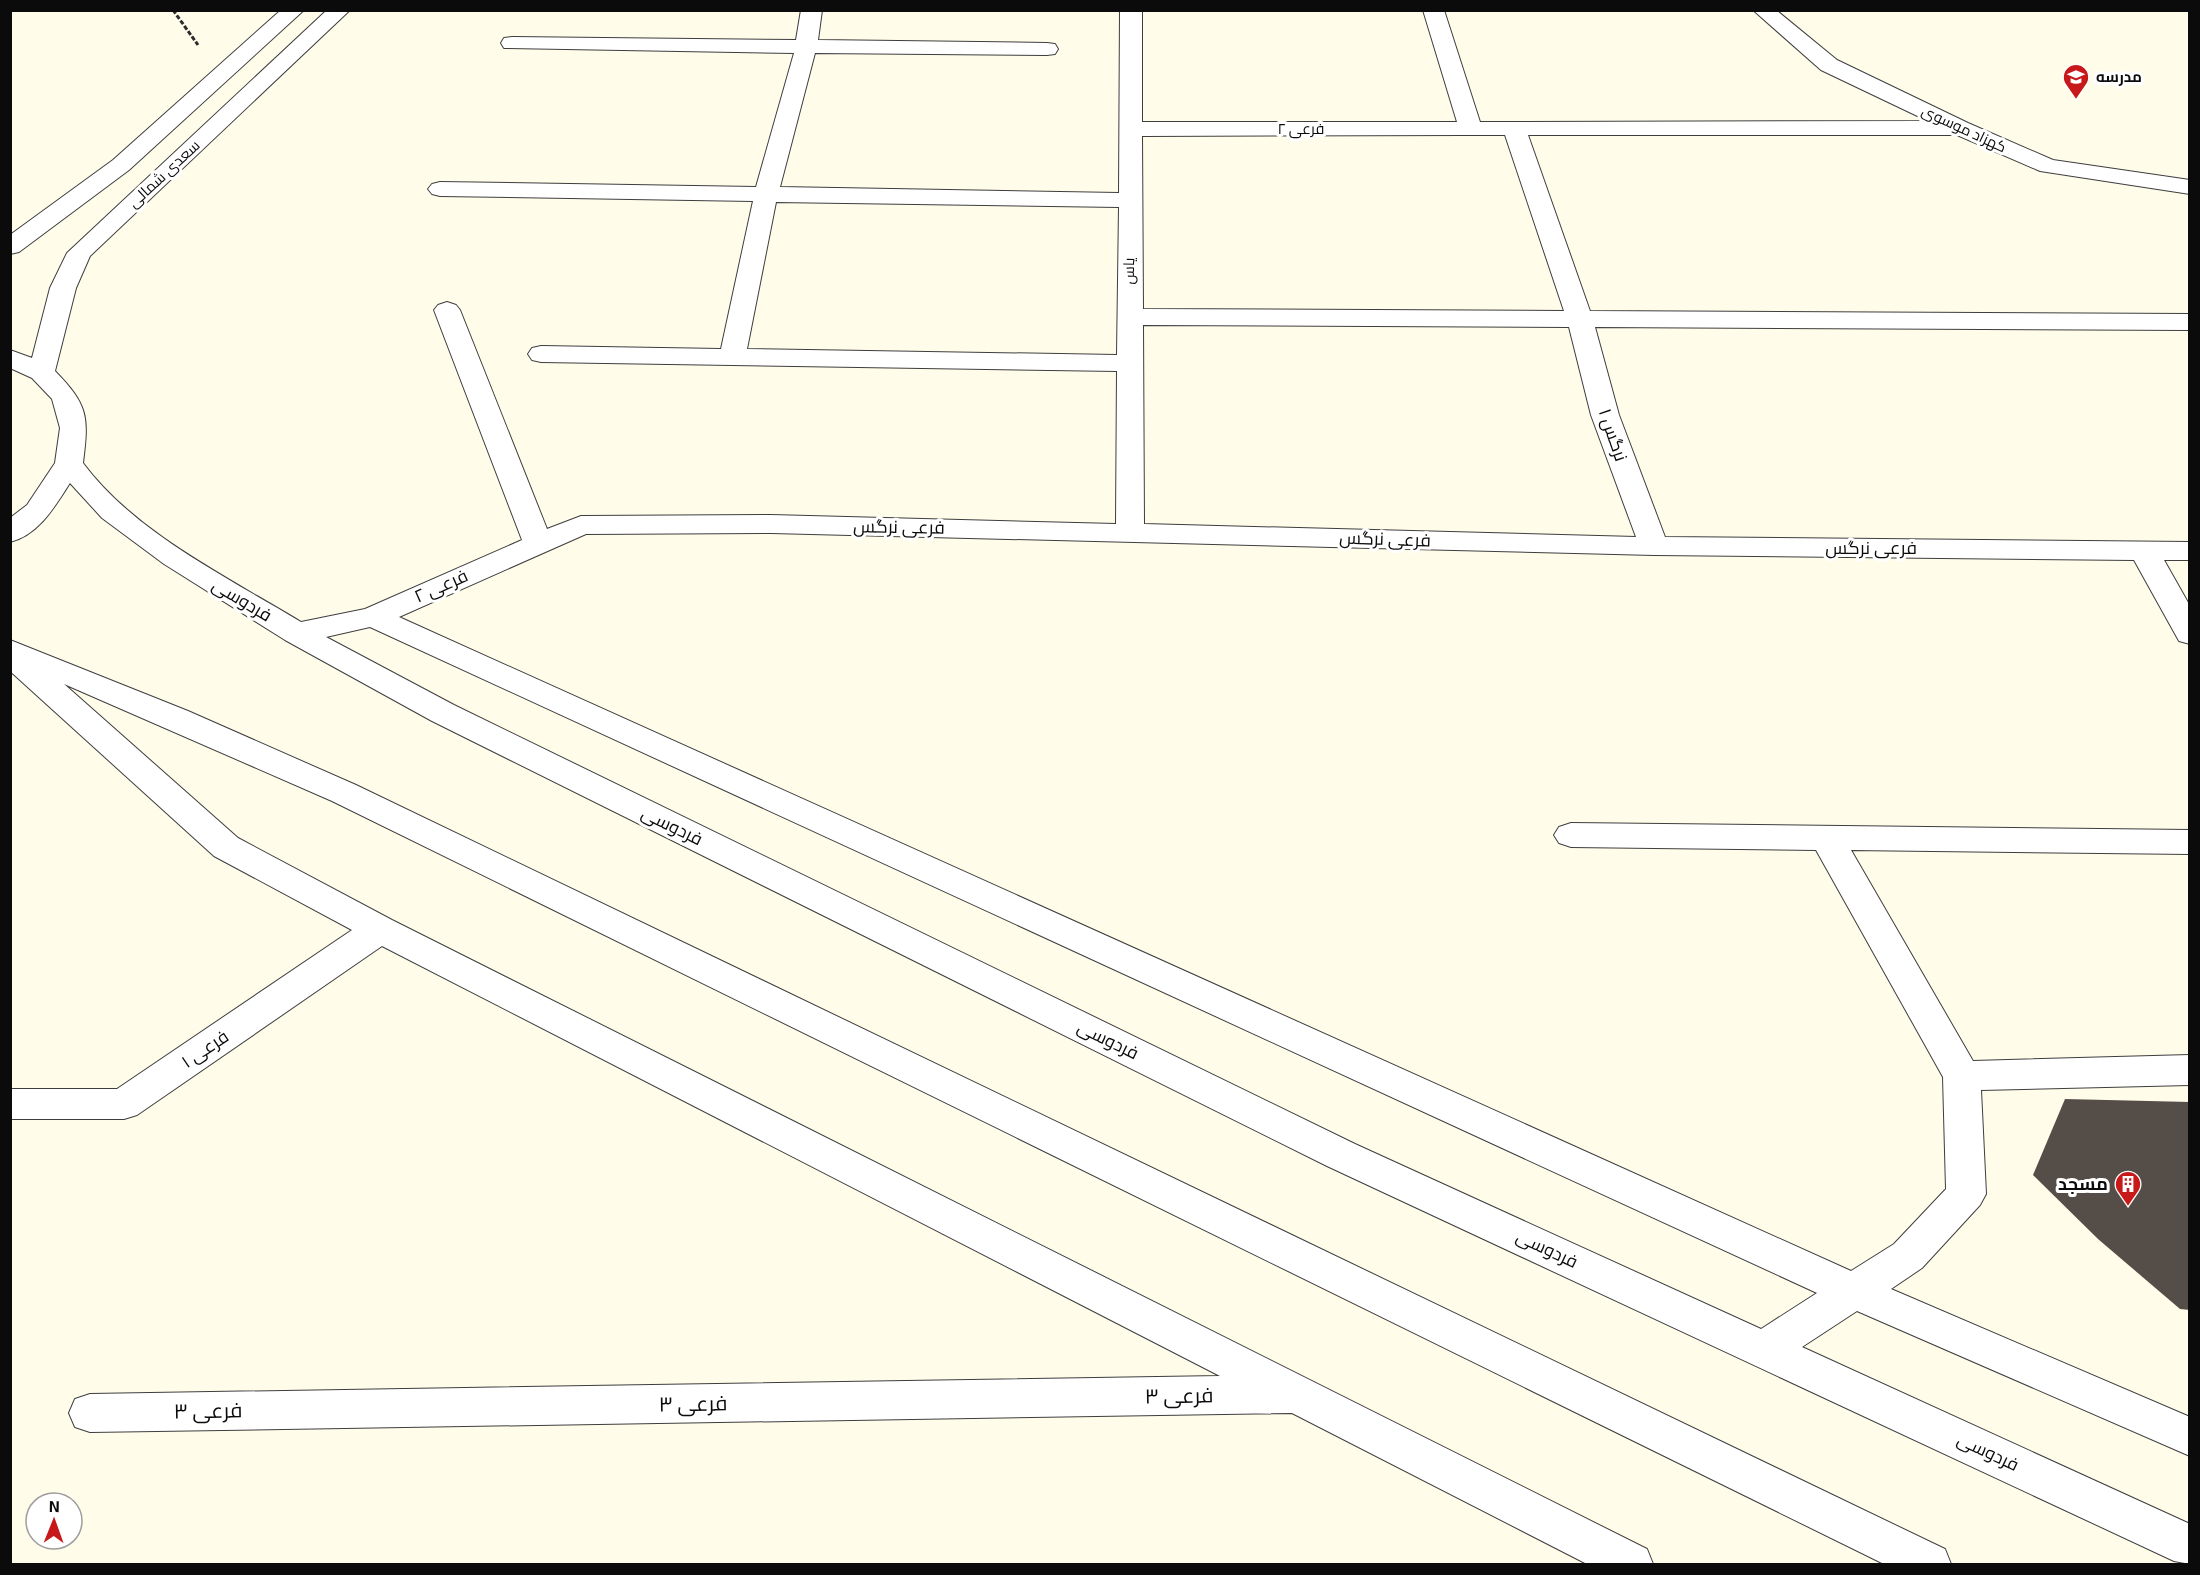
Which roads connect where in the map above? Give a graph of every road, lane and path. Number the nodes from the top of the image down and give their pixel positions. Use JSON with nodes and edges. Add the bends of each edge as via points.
{"nodes":[{"id":1,"x":294,"y":10,"type":"edge"},
{"id":2,"x":340,"y":10,"type":"edge"},
{"id":3,"x":813,"y":10,"type":"edge"},
{"id":4,"x":1131,"y":10,"type":"edge"},
{"id":5,"x":1433,"y":10,"type":"edge"},
{"id":6,"x":1763,"y":10,"type":"edge"},
{"id":7,"x":512,"y":43,"type":"dead end"},
{"id":8,"x":806,"y":47,"type":"junction"},
{"id":9,"x":1047,"y":49,"type":"dead end"},
{"id":10,"x":1960,"y":128,"type":"junction"},
{"id":11,"x":1130,"y":129,"type":"junction"},
{"id":12,"x":1471,"y":130,"type":"junction"},
{"id":13,"x":1515,"y":130,"type":"junction"},
{"id":14,"x":2190,"y":187,"type":"edge"},
{"id":15,"x":440,"y":189,"type":"dead end"},
{"id":16,"x":766,"y":194,"type":"junction"},
{"id":17,"x":1130,"y":200,"type":"junction"},
{"id":18,"x":10,"y":247,"type":"edge"},
{"id":19,"x":447,"y":310,"type":"dead end"},
{"id":20,"x":1129,"y":317,"type":"junction"},
{"id":21,"x":1580,"y":320,"type":"junction"},
{"id":22,"x":2190,"y":322,"type":"edge"},
{"id":23,"x":541,"y":354,"type":"dead end"},
{"id":24,"x":732,"y":357,"type":"junction"},
{"id":25,"x":10,"y":358,"type":"edge"},
{"id":26,"x":1129,"y":363,"type":"junction"},
{"id":27,"x":41,"y":372,"type":"junction"},
{"id":28,"x":69,"y":463,"type":"junction"},
{"id":29,"x":581,"y":525,"type":"joint"},
{"id":30,"x":1130,"y":532,"type":"junction"},
{"id":31,"x":10,"y":533,"type":"edge"},
{"id":32,"x":538,"y":543,"type":"junction"},
{"id":33,"x":1654,"y":546,"type":"junction"},
{"id":34,"x":2144,"y":550,"type":"junction"},
{"id":35,"x":2190,"y":551,"type":"edge"},
{"id":36,"x":373,"y":617,"type":"junction"},
{"id":37,"x":296,"y":633,"type":"junction"},
{"id":38,"x":2190,"y":634,"type":"edge"},
{"id":39,"x":10,"y":652,"type":"edge"},
{"id":40,"x":1571,"y":835,"type":"dead end"},
{"id":41,"x":1826,"y":837,"type":"junction"},
{"id":42,"x":2190,"y":842,"type":"edge"},
{"id":43,"x":380,"y":929,"type":"junction"},
{"id":44,"x":2190,"y":1070,"type":"edge"},
{"id":45,"x":1962,"y":1076,"type":"junction"},
{"id":46,"x":10,"y":1104,"type":"edge"},
{"id":47,"x":1853,"y":1291,"type":"junction"},
{"id":48,"x":1765,"y":1349,"type":"junction"},
{"id":49,"x":1296,"y":1394,"type":"junction"},
{"id":50,"x":90,"y":1413,"type":"dead end"},
{"id":51,"x":2190,"y":1437,"type":"edge"},
{"id":52,"x":2190,"y":1546,"type":"edge"},
{"id":53,"x":1631,"y":1564,"type":"edge"},
{"id":54,"x":1929,"y":1564,"type":"edge"}],
"edges":[{"from":1,"to":18,"type":"street","name":"سعدی شمالی","via":[[121,165]]},
{"from":2,"to":27,"type":"street","name":"سعدی شمالی","via":[[79,253],[63,288]]},
{"from":3,"to":8,"type":"street"},
{"from":4,"to":11,"type":"street","name":"یاس"},
{"from":5,"to":12,"type":"street"},
{"from":6,"to":10,"type":"street","name":"کهزاد موسوی","via":[[1829,65]]},
{"from":7,"to":8,"type":"street"},
{"from":8,"to":9,"type":"street"},
{"from":8,"to":16,"type":"street"},
{"from":10,"to":13,"type":"street","name":"فرعی ۲"},
{"from":10,"to":14,"type":"street","name":"کهزاد موسوی","via":[[2048,166]]},
{"from":11,"to":12,"type":"street","name":"فرعی ۲"},
{"from":11,"to":17,"type":"street","name":"یاس"},
{"from":12,"to":13,"type":"street","name":"فرعی ۲"},
{"from":13,"to":21,"type":"street","name":"نرگس ۱"},
{"from":15,"to":16,"type":"street"},
{"from":16,"to":17,"type":"street"},
{"from":16,"to":24,"type":"street"},
{"from":17,"to":20,"type":"street","name":"یاس"},
{"from":19,"to":32,"type":"street"},
{"from":20,"to":21,"type":"street"},
{"from":20,"to":26,"type":"street","name":"یاس"},
{"from":21,"to":22,"type":"street"},
{"from":21,"to":33,"type":"street","name":"نرگس ۱","via":[[1605,415]]},
{"from":23,"to":24,"type":"street"},
{"from":24,"to":26,"type":"street"},
{"from":25,"to":27,"type":"street"},
{"from":26,"to":30,"type":"street","name":"یاس"},
{"from":27,"to":28,"type":"street","via":[[65,397],[75,428]]},
{"from":28,"to":31,"type":"street","via":[[37,511]]},
{"from":28,"to":37,"type":"street","name":"فردوسی","via":[[112,512],[165,552]]},
{"from":29,"to":30,"type":"street","name":"فرعی نرگس","via":[[771,524]]},
{"from":29,"to":32,"type":"street","name":"فرعی ۲"},
{"from":30,"to":33,"type":"street","name":"فرعی نرگس"},
{"from":32,"to":36,"type":"street","name":"فرعی ۲"},
{"from":33,"to":34,"type":"street","name":"فرعی نرگس"},
{"from":34,"to":35,"type":"street","name":"فرعی نرگس"},
{"from":34,"to":38,"type":"street"},
{"from":36,"to":37,"type":"street","name":"فرعی ۲"},
{"from":36,"to":47,"type":"street"},
{"from":37,"to":48,"type":"street","name":"فردوسی","via":[[443,713],[1331,1149]]},
{"from":39,"to":43,"type":"street","via":[[226,847]]},
{"from":39,"to":54,"type":"street","via":[[177,719],[344,793]]},
{"from":40,"to":41,"type":"street"},
{"from":41,"to":42,"type":"street"},
{"from":41,"to":45,"type":"street"},
{"from":43,"to":46,"type":"street","name":"فرعی ۱","via":[[124,1104]]},
{"from":43,"to":49,"type":"street"},
{"from":44,"to":45,"type":"street"},
{"from":45,"to":47,"type":"street","via":[[1966,1194],[1908,1256]]},
{"from":47,"to":48,"type":"street"},
{"from":47,"to":51,"type":"street"},
{"from":48,"to":52,"type":"street","name":"فردوسی"},
{"from":49,"to":50,"type":"street","name":"فرعی ۳"},
{"from":49,"to":53,"type":"street"}]}
